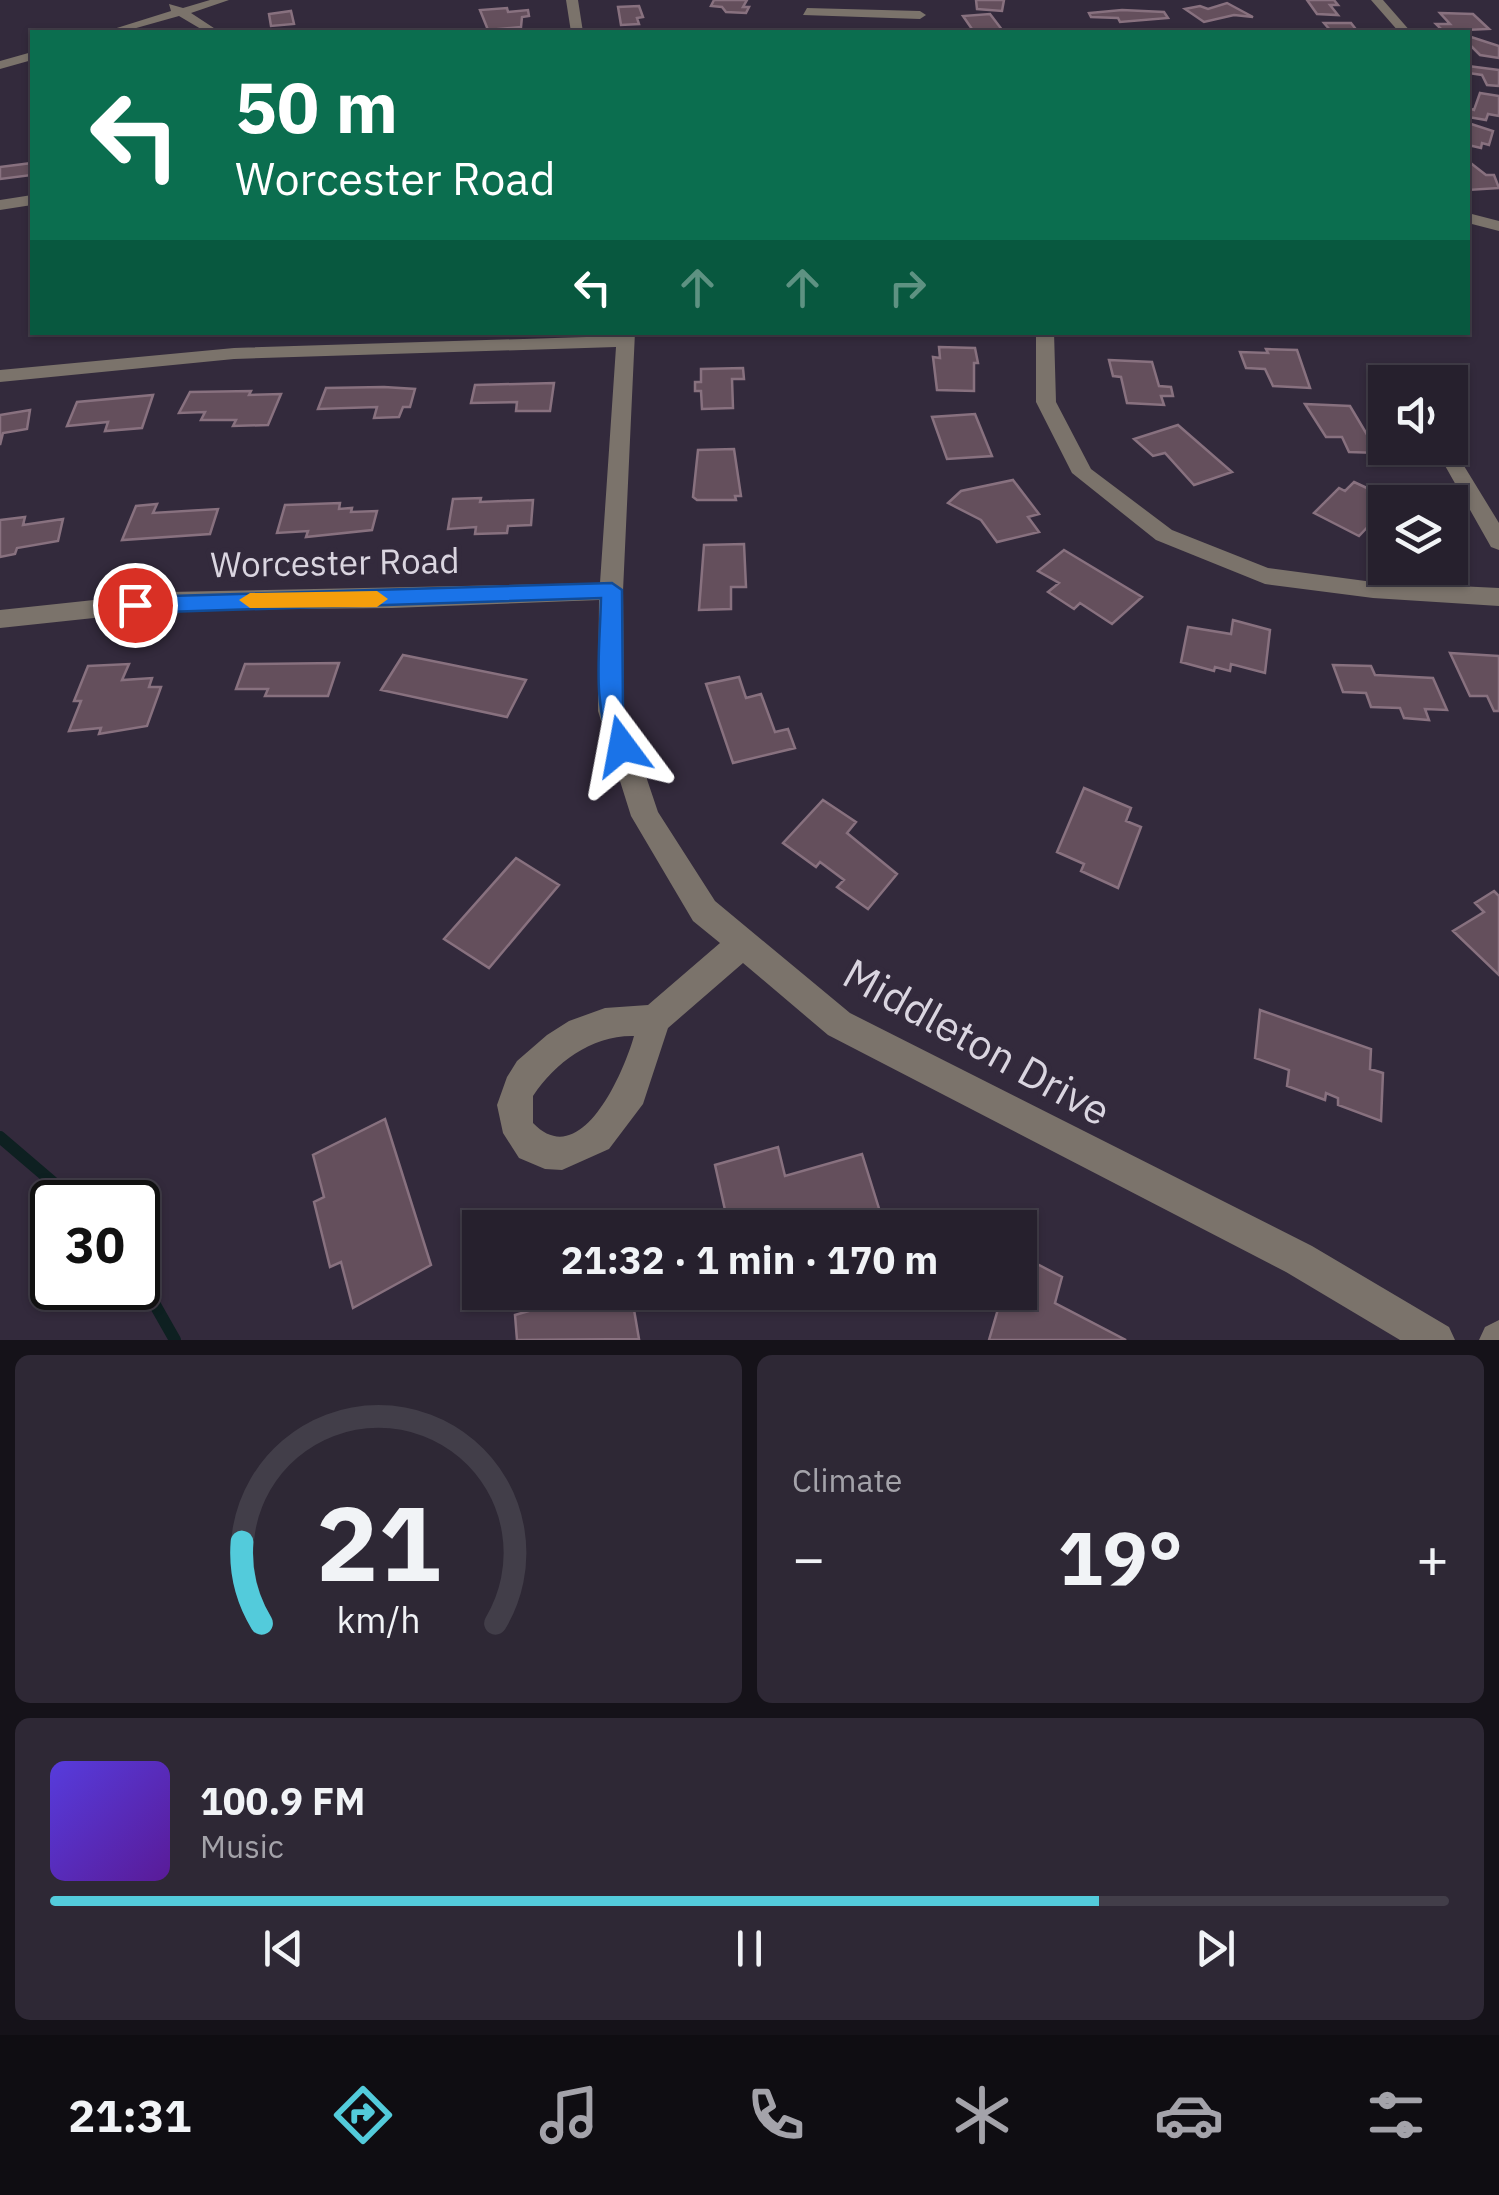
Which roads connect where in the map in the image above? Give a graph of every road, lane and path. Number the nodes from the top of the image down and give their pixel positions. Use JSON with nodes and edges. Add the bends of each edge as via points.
{"nodes":[{"id":1,"x":160,"y":0,"type":"edge"},
{"id":2,"x":222,"y":0,"type":"edge"},
{"id":3,"x":572,"y":0,"type":"edge"},
{"id":4,"x":924,"y":0,"type":"edge"},
{"id":5,"x":1377,"y":0,"type":"edge"},
{"id":6,"x":180,"y":12,"type":"junction"},
{"id":7,"x":807,"y":12,"type":"dead end"},
{"id":8,"x":920,"y":15,"type":"junction"},
{"id":9,"x":117,"y":30,"type":"edge"},
{"id":10,"x":211,"y":30,"type":"edge"},
{"id":11,"x":577,"y":30,"type":"edge"},
{"id":12,"x":927,"y":30,"type":"edge"},
{"id":13,"x":1403,"y":30,"type":"edge"},
{"id":14,"x":30,"y":57,"type":"edge"},
{"id":15,"x":0,"y":65,"type":"edge"},
{"id":16,"x":30,"y":200,"type":"edge"},
{"id":17,"x":0,"y":205,"type":"edge"},
{"id":18,"x":1470,"y":219,"type":"edge"},
{"id":19,"x":1499,"y":226,"type":"edge"},
{"id":20,"x":1045,"y":335,"type":"edge"},
{"id":21,"x":626,"y":337,"type":"edge"},
{"id":22,"x":285,"y":340,"type":"edge"},
{"id":23,"x":0,"y":376,"type":"edge"},
{"id":24,"x":1455,"y":465,"type":"edge"},
{"id":25,"x":1499,"y":542,"type":"edge"},
{"id":26,"x":612,"y":590,"type":"junction"},
{"id":27,"x":1499,"y":596,"type":"edge"},
{"id":28,"x":0,"y":619,"type":"edge"},
{"id":29,"x":743,"y":943,"type":"junction"},
{"id":30,"x":654,"y":1020,"type":"junction"},
{"id":31,"x":1436,"y":1340,"type":"edge"}],
"edges":[{"from":1,"to":6,"type":"street"},
{"from":2,"to":6,"type":"street"},
{"from":3,"to":11,"type":"street"},
{"from":4,"to":8,"type":"street"},
{"from":5,"to":13,"type":"street"},
{"from":6,"to":9,"type":"street"},
{"from":6,"to":10,"type":"street"},
{"from":7,"to":8,"type":"street"},
{"from":8,"to":12,"type":"street"},
{"from":14,"to":15,"type":"street"},
{"from":16,"to":17,"type":"street"},
{"from":18,"to":19,"type":"street"},
{"from":20,"to":27,"type":"street","via":[[1046,402],[1083,473],[1164,535],[1265,576]]},
{"from":21,"to":22,"type":"street"},
{"from":21,"to":26,"type":"street","name":"Middleton Drive"},
{"from":22,"to":23,"type":"street"},
{"from":24,"to":25,"type":"street"},
{"from":26,"to":28,"type":"street","name":"Worcester Road","via":[[168,601]]},
{"from":26,"to":29,"type":"street","name":"Middleton Drive","via":[[612,711],[645,816],[704,911]]},
{"from":29,"to":30,"type":"street"},
{"from":29,"to":31,"type":"street","name":"Middleton Drive","via":[[840,1024],[1299,1260]]},
{"from":30,"to":30,"type":"street","via":[[618,1021],[569,1036],[526,1075],[514,1097],[512,1119],[520,1137],[536,1151],[554,1153],[599,1137],[645,1062]]}]}
